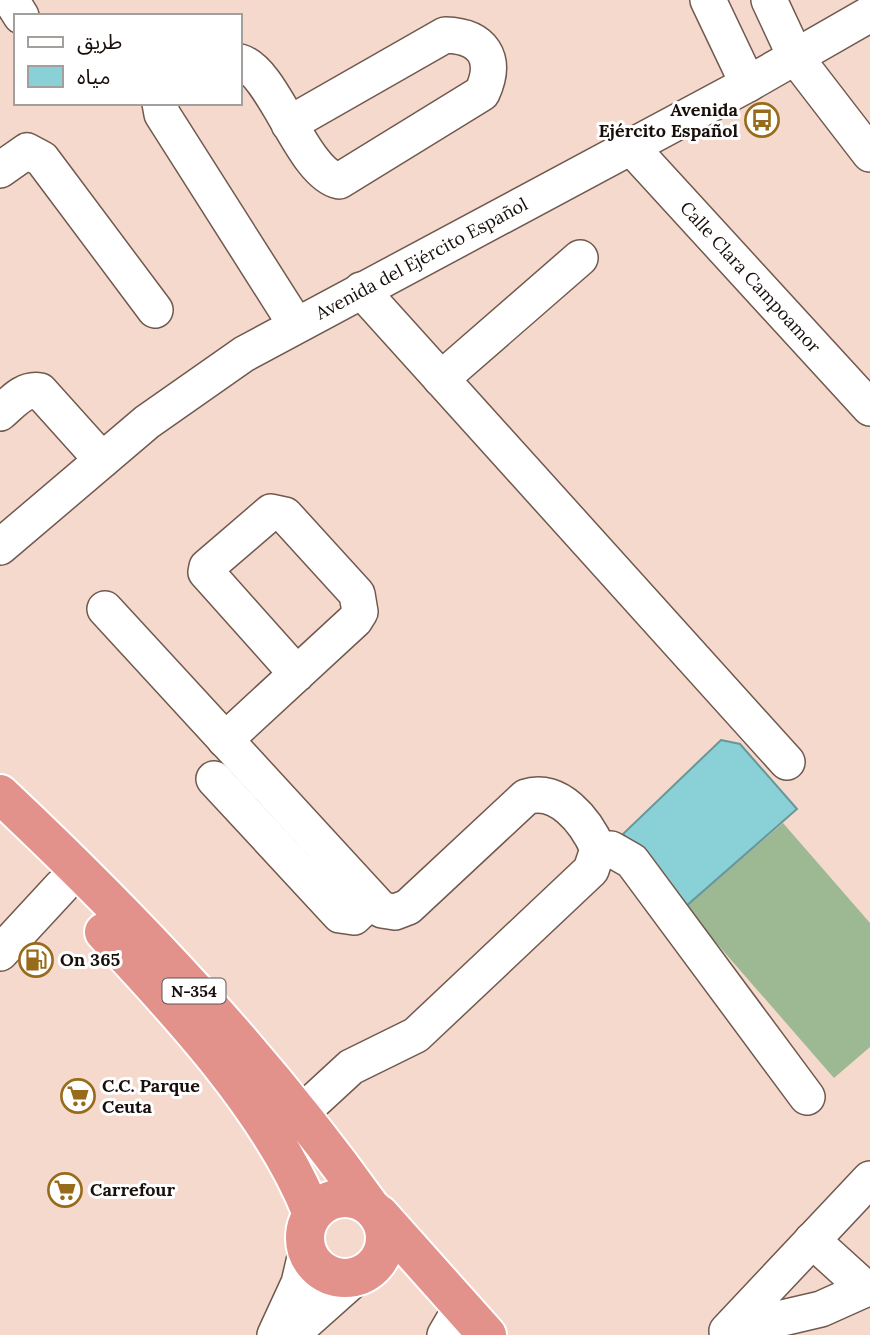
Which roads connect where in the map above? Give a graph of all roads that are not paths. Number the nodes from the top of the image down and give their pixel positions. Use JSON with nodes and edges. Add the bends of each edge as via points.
{"nodes":[{"id":1,"x":708,"y":0,"type":"edge"},
{"id":2,"x":769,"y":0,"type":"edge"},
{"id":3,"x":861,"y":13,"type":"edge"},
{"id":4,"x":796,"y":58,"type":"junction"},
{"id":5,"x":242,"y":63,"type":"edge"},
{"id":6,"x":748,"y":84,"type":"junction"},
{"id":7,"x":160,"y":105,"type":"edge"},
{"id":8,"x":855,"y":117,"type":"edge"},
{"id":9,"x":289,"y":124,"type":"junction"},
{"id":10,"x":630,"y":146,"type":"junction"},
{"id":11,"x":870,"y":154,"type":"edge"},
{"id":12,"x":0,"y":170,"type":"edge"},
{"id":13,"x":580,"y":258,"type":"dead end"},
{"id":14,"x":361,"y":290,"type":"junction"},
{"id":15,"x":155,"y":310,"type":"dead end"},
{"id":16,"x":296,"y":325,"type":"junction"},
{"id":17,"x":441,"y":379,"type":"junction"},
{"id":18,"x":870,"y":408,"type":"edge"},
{"id":19,"x":0,"y":413,"type":"edge"},
{"id":20,"x":102,"y":460,"type":"junction"},
{"id":21,"x":0,"y":547,"type":"edge"},
{"id":22,"x":105,"y":609,"type":"dead end"},
{"id":23,"x":297,"y":674,"type":"junction"},
{"id":24,"x":225,"y":740,"type":"junction"},
{"id":25,"x":787,"y":762,"type":"dead end"},
{"id":26,"x":214,"y":779,"type":"dead end"},
{"id":27,"x":0,"y":794,"type":"edge"},
{"id":28,"x":0,"y":825,"type":"edge"},
{"id":29,"x":598,"y":849,"type":"junction"},
{"id":30,"x":62,"y":886,"type":"junction"},
{"id":31,"x":372,"y":900,"type":"junction"},
{"id":32,"x":0,"y":953,"type":"edge"},
{"id":33,"x":807,"y":1097,"type":"dead end"},
{"id":34,"x":300,"y":1114,"type":"junction"},
{"id":35,"x":870,"y":1178,"type":"edge"},
{"id":36,"x":374,"y":1210,"type":"junction"},
{"id":37,"x":309,"y":1231,"type":"junction"},
{"id":38,"x":812,"y":1240,"type":"junction"},
{"id":39,"x":361,"y":1275,"type":"junction"},
{"id":40,"x":868,"y":1288,"type":"edge"},
{"id":41,"x":454,"y":1321,"type":"edge"},
{"id":42,"x":820,"y":1322,"type":"edge"},
{"id":43,"x":275,"y":1335,"type":"edge"},
{"id":44,"x":290,"y":1335,"type":"edge"},
{"id":45,"x":487,"y":1335,"type":"edge"}],
"edges":[{"from":1,"to":6,"type":"street"},
{"from":2,"to":4,"type":"street"},
{"from":3,"to":4,"type":"street","name":"Avenida del Ejército Español"},
{"from":4,"to":6,"type":"street","name":"Avenida del Ejército Español"},
{"from":4,"to":8,"type":"street"},
{"from":5,"to":9,"type":"street","via":[[252,69]]},
{"from":6,"to":10,"type":"street","name":"Avenida del Ejército Español"},
{"from":7,"to":16,"type":"street"},
{"from":8,"to":11,"type":"street"},
{"from":9,"to":9,"type":"street","via":[[325,175],[339,181],[482,93],[489,77],[488,59],[479,44],[463,35],[446,35]]},
{"from":10,"to":14,"type":"street","name":"Avenida del Ejército Español"},
{"from":10,"to":18,"type":"street","name":"Calle Clara Campoamor"},
{"from":12,"to":15,"type":"street","via":[[27,151],[42,159]]},
{"from":13,"to":17,"type":"street"},
{"from":14,"to":16,"type":"street","name":"Avenida del Ejército Español"},
{"from":14,"to":17,"type":"street"},
{"from":16,"to":20,"type":"street","name":"Avenida del Ejército Español","via":[[195,387]]},
{"from":17,"to":25,"type":"street"},
{"from":19,"to":20,"type":"street","via":[[23,393],[40,391]]},
{"from":20,"to":21,"type":"street","name":"Avenida del Ejército Español"},
{"from":22,"to":24,"type":"street"},
{"from":23,"to":23,"type":"street","via":[[355,620],[361,603],[285,515],[271,512],[206,572]]},
{"from":23,"to":24,"type":"street"},
{"from":24,"to":31,"type":"street"},
{"from":26,"to":31,"type":"street","via":[[340,915],[354,917]]},
{"from":27,"to":34,"type":"highway","number":"N-354","via":[[142,933]]},
{"from":28,"to":30,"type":"highway","number":"N-354"},
{"from":29,"to":31,"type":"street","via":[[560,799],[537,793],[526,797],[408,907],[382,910]]},
{"from":29,"to":33,"type":"street","via":[[611,849],[632,860]]},
{"from":29,"to":34,"type":"street","via":[[591,870],[416,1035],[351,1066]]},
{"from":30,"to":32,"type":"street"},
{"from":30,"to":37,"type":"highway","number":"N-354","via":[[192,1032],[278,1140],[298,1175]]},
{"from":34,"to":36,"type":"highway","number":"N-354"},
{"from":35,"to":38,"type":"street"},
{"from":36,"to":37,"type":"highway","via":[[346,1197],[333,1199]]},
{"from":36,"to":39,"type":"highway","via":[[384,1226],[383,1252]]},
{"from":36,"to":41,"type":"highway","number":"N-354"},
{"from":37,"to":39,"type":"highway","number":"N-354","via":[[312,1260],[331,1275]]},
{"from":37,"to":43,"type":"street","via":[[299,1283]]},
{"from":38,"to":40,"type":"street"},
{"from":38,"to":42,"type":"street","via":[[727,1331]]},
{"from":39,"to":41,"type":"highway","number":"N-354","via":[[417,1283]]},
{"from":39,"to":44,"type":"street"},
{"from":40,"to":42,"type":"street"},
{"from":41,"to":45,"type":"highway","number":"N-354"}]}
